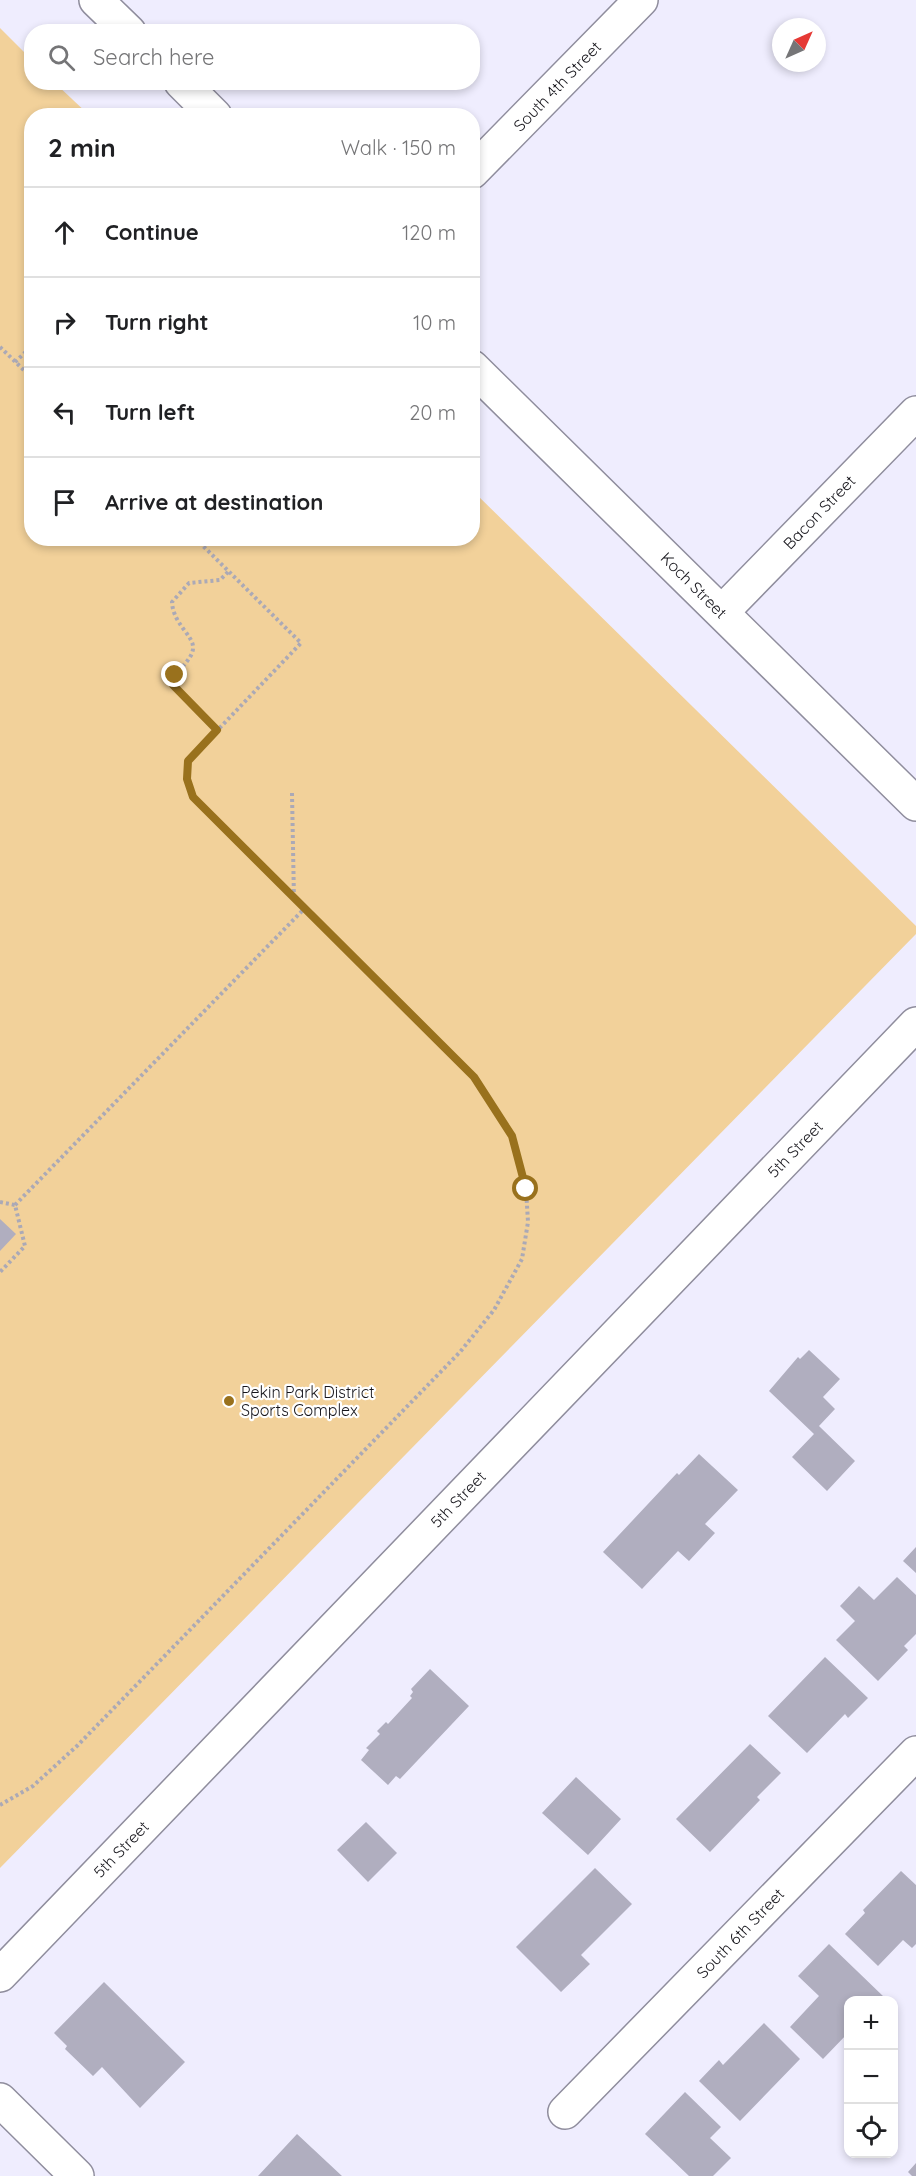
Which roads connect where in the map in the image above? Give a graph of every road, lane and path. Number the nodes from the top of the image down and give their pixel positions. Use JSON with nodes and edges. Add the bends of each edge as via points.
{"nodes":[{"id":1,"x":96,"y":0,"type":"edge"},
{"id":2,"x":641,"y":0,"type":"edge"},
{"id":3,"x":121,"y":24,"type":"edge"},
{"id":4,"x":189,"y":90,"type":"edge"},
{"id":5,"x":207,"y":108,"type":"edge"},
{"id":6,"x":480,"y":164,"type":"edge"},
{"id":7,"x":0,"y":347,"type":"edge"},
{"id":8,"x":24,"y":354,"type":"edge"},
{"id":9,"x":15,"y":362,"type":"junction"},
{"id":10,"x":24,"y":370,"type":"edge"},
{"id":11,"x":480,"y":375,"type":"edge"},
{"id":12,"x":916,"y":413,"type":"edge"},
{"id":13,"x":203,"y":546,"type":"edge"},
{"id":14,"x":228,"y":572,"type":"junction"},
{"id":15,"x":722,"y":612,"type":"junction"},
{"id":16,"x":217,"y":730,"type":"junction"},
{"id":17,"x":292,"y":792,"type":"dead end"},
{"id":18,"x":916,"y":804,"type":"edge"},
{"id":19,"x":294,"y":900,"type":"junction"},
{"id":20,"x":304,"y":909,"type":"junction"},
{"id":21,"x":916,"y":1024,"type":"edge"},
{"id":22,"x":0,"y":1202,"type":"edge"},
{"id":23,"x":15,"y":1205,"type":"junction"},
{"id":24,"x":0,"y":1272,"type":"edge"},
{"id":25,"x":916,"y":1753,"type":"edge"},
{"id":26,"x":0,"y":1804,"type":"edge"},
{"id":27,"x":0,"y":1975,"type":"edge"},
{"id":28,"x":0,"y":2100,"type":"edge"},
{"id":29,"x":565,"y":2112,"type":"dead end"},
{"id":30,"x":77,"y":2176,"type":"edge"}],
"edges":[{"from":1,"to":3,"type":"street"},
{"from":2,"to":6,"type":"street","name":"South 4th Street"},
{"from":4,"to":5,"type":"street"},
{"from":7,"to":9,"type":"path"},
{"from":8,"to":9,"type":"path"},
{"from":9,"to":10,"type":"path"},
{"from":11,"to":15,"type":"street","name":"Koch Street"},
{"from":12,"to":15,"type":"street","name":"Bacon Street"},
{"from":13,"to":14,"type":"path"},
{"from":14,"to":16,"type":"path","via":[[301,643]]},
{"from":14,"to":16,"type":"path","via":[[220,580],[189,583],[172,602],[173,614],[194,647],[175,675],[173,685]]},
{"from":15,"to":18,"type":"street","name":"Koch Street"},
{"from":16,"to":19,"type":"path","via":[[188,761],[187,779],[193,797]]},
{"from":17,"to":19,"type":"path"},
{"from":19,"to":20,"type":"path"},
{"from":20,"to":23,"type":"path"},
{"from":20,"to":26,"type":"path","via":[[474,1077],[512,1136],[526,1189],[528,1222],[522,1258],[494,1310],[460,1352],[78,1745],[33,1786]]},
{"from":21,"to":27,"type":"street","name":"5th Street"},
{"from":22,"to":23,"type":"path"},
{"from":23,"to":24,"type":"path","via":[[25,1245]]},
{"from":25,"to":29,"type":"street","name":"South 6th Street"},
{"from":28,"to":30,"type":"street"}]}
